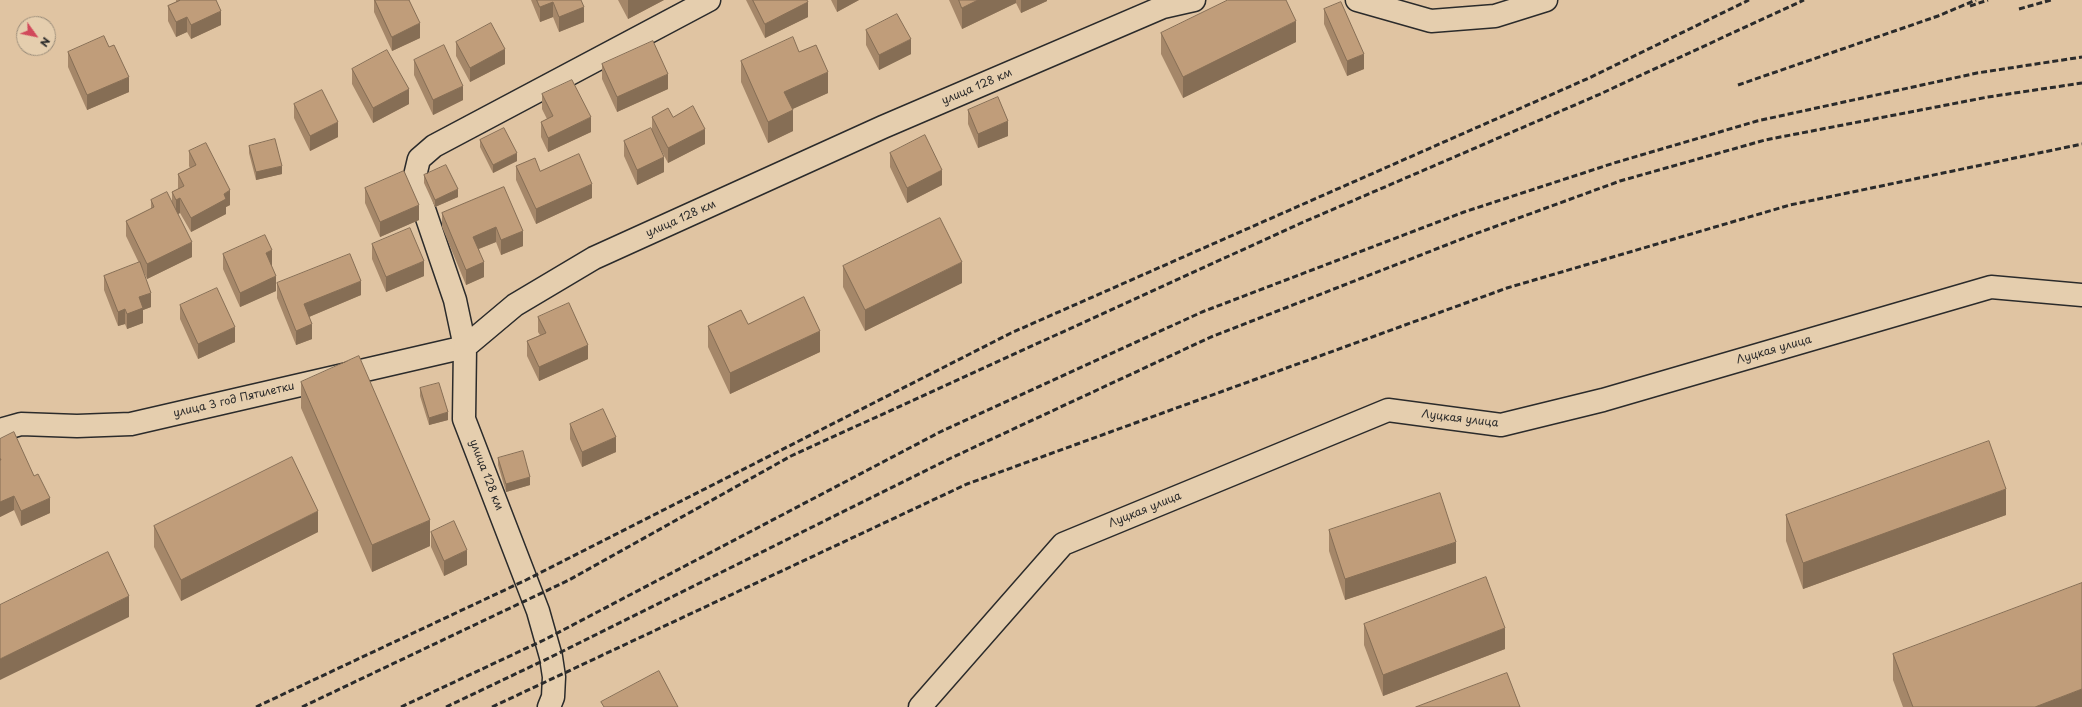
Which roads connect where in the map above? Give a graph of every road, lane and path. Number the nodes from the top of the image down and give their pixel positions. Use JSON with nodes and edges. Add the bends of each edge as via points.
{"nodes":[{"id":1,"x":709,"y":0,"type":"edge"},
{"id":2,"x":1194,"y":0,"type":"edge"},
{"id":3,"x":1356,"y":0,"type":"edge"},
{"id":4,"x":1546,"y":0,"type":"edge"},
{"id":5,"x":2082,"y":295,"type":"edge"},
{"id":6,"x":465,"y":347,"type":"junction"},
{"id":7,"x":0,"y":430,"type":"edge"},
{"id":8,"x":549,"y":707,"type":"edge"},
{"id":9,"x":920,"y":707,"type":"edge"}],
"edges":[{"from":1,"to":6,"type":"street","via":[[434,146],[419,159],[414,180],[455,300]]},
{"from":2,"to":6,"type":"street","name":"улица 128 км","via":[[1163,7],[1113,28],[594,258],[515,305]]},
{"from":3,"to":4,"type":"street","via":[[1431,21],[1495,16]]},
{"from":5,"to":9,"type":"street","name":"Луцкая улица","via":[[1991,287],[1603,400],[1501,425],[1388,410],[1063,544]]},
{"from":6,"to":7,"type":"street","name":"улица 3 год Пятилетки","via":[[131,424],[21,424]]},
{"from":6,"to":8,"type":"street","name":"улица 128 км","via":[[464,419],[534,596],[554,678],[553,697]]}]}
